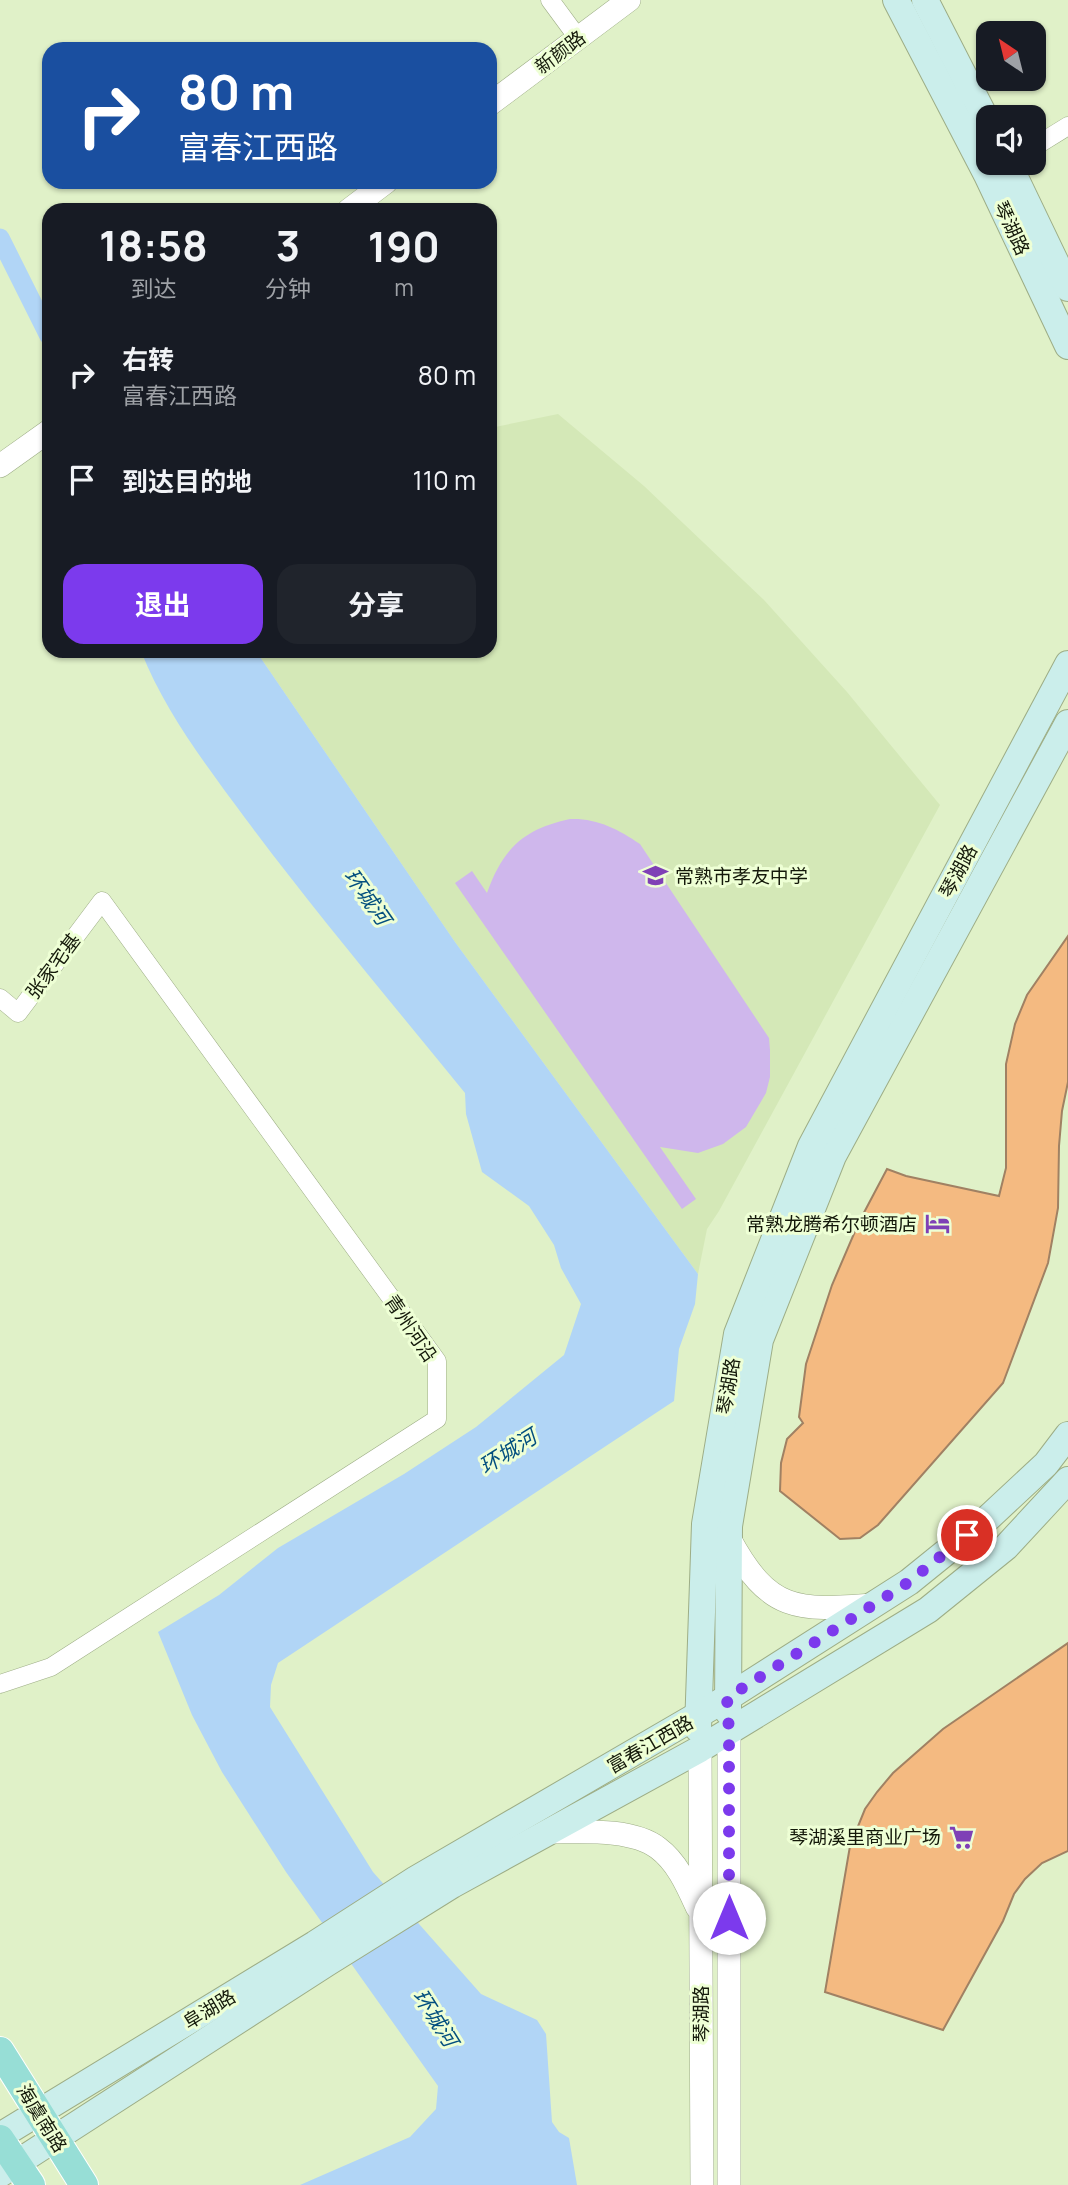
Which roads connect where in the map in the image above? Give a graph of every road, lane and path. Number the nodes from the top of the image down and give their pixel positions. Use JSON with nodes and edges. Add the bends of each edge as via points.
{"nodes":[{"id":1,"x":550,"y":0,"type":"edge"},
{"id":2,"x":629,"y":0,"type":"edge"},
{"id":3,"x":896,"y":0,"type":"edge"},
{"id":4,"x":925,"y":0,"type":"edge"},
{"id":5,"x":578,"y":38,"type":"junction"},
{"id":6,"x":497,"y":99,"type":"edge"},
{"id":7,"x":979,"y":105,"type":"edge"},
{"id":8,"x":1068,"y":126,"type":"edge"},
{"id":9,"x":976,"y":127,"type":"edge"},
{"id":10,"x":1046,"y":140,"type":"edge"},
{"id":11,"x":1004,"y":175,"type":"edge"},
{"id":12,"x":1005,"y":175,"type":"edge"},
{"id":13,"x":377,"y":189,"type":"edge"},
{"id":14,"x":358,"y":203,"type":"edge"},
{"id":15,"x":1068,"y":288,"type":"edge"},
{"id":16,"x":1068,"y":346,"type":"edge"},
{"id":17,"x":42,"y":436,"type":"edge"},
{"id":18,"x":0,"y":466,"type":"edge"},
{"id":19,"x":1068,"y":664,"type":"edge"},
{"id":20,"x":1068,"y":676,"type":"edge"},
{"id":21,"x":1037,"y":723,"type":"junction"},
{"id":22,"x":1068,"y":723,"type":"edge"},
{"id":23,"x":102,"y":901,"type":"joint"},
{"id":24,"x":0,"y":998,"type":"edge"},
{"id":25,"x":1068,"y":1435,"type":"edge"},
{"id":26,"x":1068,"y":1480,"type":"edge"},
{"id":27,"x":729,"y":1538,"type":"junction"},
{"id":28,"x":874,"y":1605,"type":"junction"},
{"id":29,"x":0,"y":1684,"type":"edge"},
{"id":30,"x":727,"y":1698,"type":"junction"},
{"id":31,"x":697,"y":1717,"type":"junction"},
{"id":32,"x":729,"y":1732,"type":"junction"},
{"id":33,"x":700,"y":1749,"type":"junction"},
{"id":34,"x":550,"y":1832,"type":"junction"},
{"id":35,"x":416,"y":1879,"type":"joint"},
{"id":36,"x":701,"y":1914,"type":"junction"},
{"id":37,"x":321,"y":1954,"type":"junction"},
{"id":38,"x":0,"y":2051,"type":"edge"},
{"id":39,"x":40,"y":2113,"type":"junction"},
{"id":40,"x":55,"y":2137,"type":"junction"},
{"id":41,"x":0,"y":2138,"type":"edge"},
{"id":42,"x":16,"y":2174,"type":"edge"},
{"id":43,"x":84,"y":2185,"type":"edge"},
{"id":44,"x":702,"y":2185,"type":"edge"},
{"id":45,"x":729,"y":2185,"type":"edge"}],
"edges":[{"from":1,"to":5,"type":"street"},
{"from":2,"to":5,"type":"street","name":"新颜路"},
{"from":3,"to":9,"type":"main road","name":"琴湖路"},
{"from":4,"to":7,"type":"main road"},
{"from":5,"to":6,"type":"street","name":"新颜路"},
{"from":8,"to":10,"type":"street"},
{"from":11,"to":16,"type":"main road","name":"琴湖路"},
{"from":12,"to":15,"type":"main road","name":"琴湖路"},
{"from":13,"to":14,"type":"street"},
{"from":17,"to":18,"type":"street"},
{"from":19,"to":21,"type":"main road","name":"琴湖路"},
{"from":20,"to":21,"type":"main road"},
{"from":21,"to":31,"type":"main road","name":"琴湖路","via":[[811,1146],[737,1334],[705,1524]]},
{"from":22,"to":27,"type":"main road","name":"琴湖路","via":[[832,1156],[760,1340]]},
{"from":23,"to":24,"type":"street","name":"张家宅基","via":[[18,1013]]},
{"from":23,"to":29,"type":"street","name":"青州河沿","via":[[437,1360],[437,1419],[51,1667]]},
{"from":25,"to":28,"type":"main road","name":"富春江西路","via":[[1046,1464],[987,1519]]},
{"from":26,"to":32,"type":"main road","name":"富春江西路","via":[[1006,1547],[929,1610]]},
{"from":27,"to":28,"type":"street","via":[[744,1566],[784,1602],[820,1609]]},
{"from":27,"to":30,"type":"main road","name":"琴湖路"},
{"from":28,"to":30,"type":"main road","name":"富春江西路"},
{"from":30,"to":31,"type":"main road","name":"富春江西路"},
{"from":30,"to":32,"type":"main road","name":"琴湖路"},
{"from":31,"to":33,"type":"main road","name":"琴湖路"},
{"from":31,"to":35,"type":"main road","name":"富春江西路"},
{"from":32,"to":33,"type":"main road","name":"富春江西路"},
{"from":32,"to":45,"type":"street","name":"琴湖路"},
{"from":33,"to":34,"type":"main road","name":"富春江西路"},
{"from":33,"to":36,"type":"street","name":"琴湖路"},
{"from":34,"to":36,"type":"street","via":[[597,1832],[632,1837],[656,1847],[676,1867]]},
{"from":34,"to":37,"type":"main road","name":"富春江西路","via":[[414,1910]]},
{"from":35,"to":37,"type":"main road","name":"阜湖路"},
{"from":36,"to":44,"type":"street","name":"琴湖路"},
{"from":37,"to":39,"type":"main road","name":"阜湖路"},
{"from":37,"to":40,"type":"main road","name":"阜湖路"},
{"from":38,"to":39,"type":"main road","name":"海虞南路"},
{"from":39,"to":40,"type":"main road","name":"海虞南路"},
{"from":39,"to":41,"type":"main road","name":"阜湖路"},
{"from":40,"to":42,"type":"main road","name":"阜湖路"},
{"from":40,"to":43,"type":"main road","name":"海虞南路"},
{"from":41,"to":42,"type":"main road"}]}
